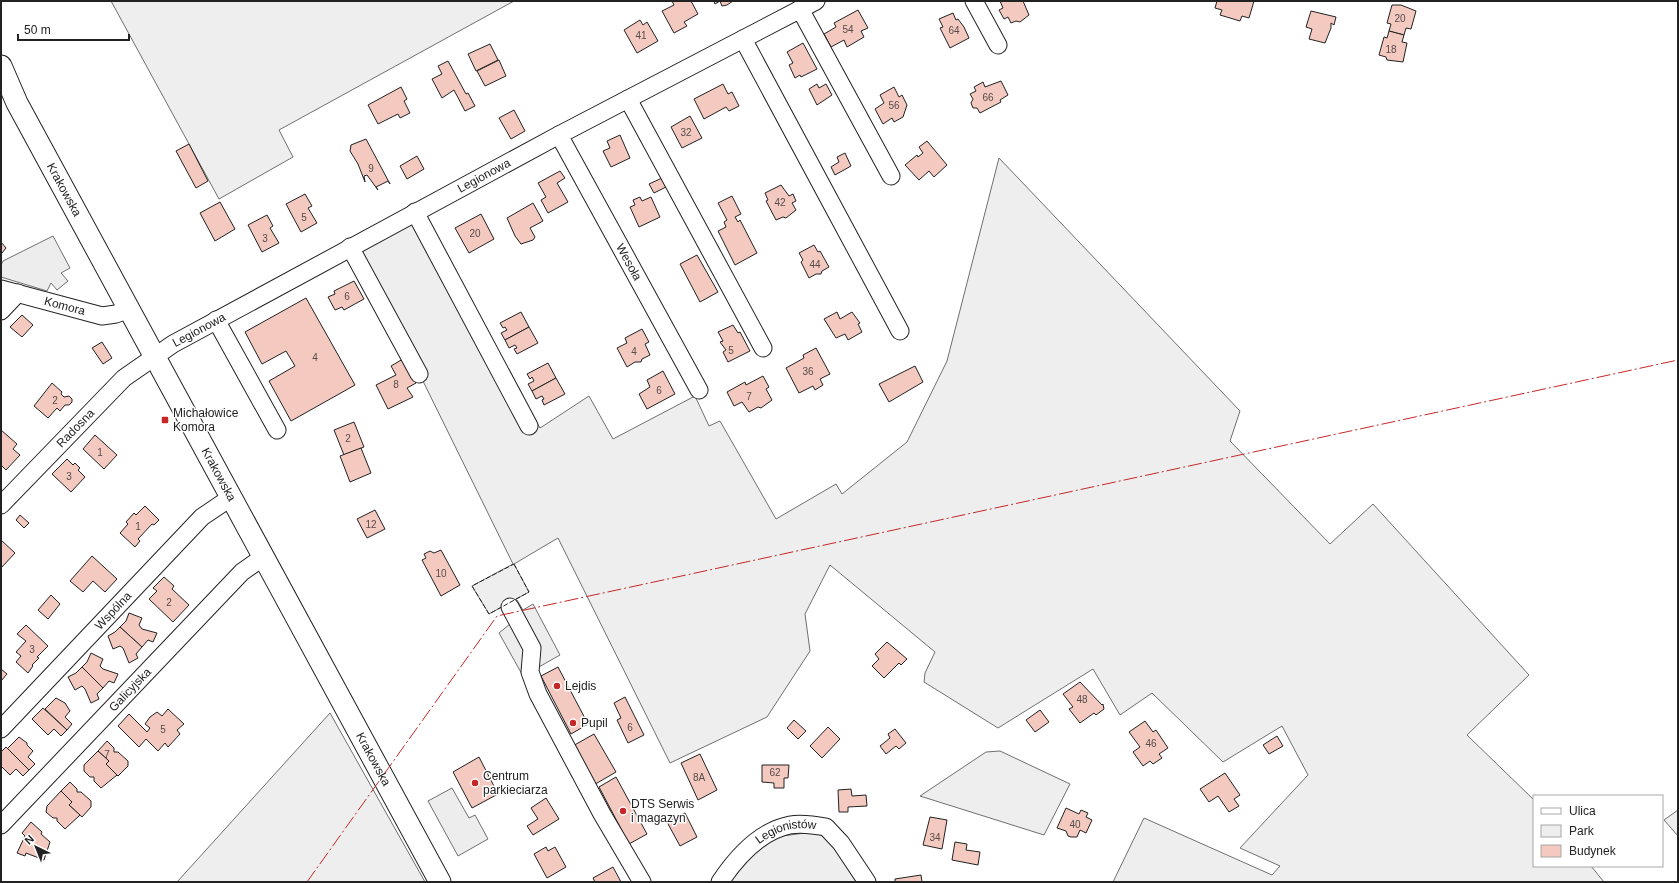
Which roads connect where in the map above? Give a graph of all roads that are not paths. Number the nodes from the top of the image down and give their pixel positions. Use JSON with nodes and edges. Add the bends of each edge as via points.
{"nodes":[{"id":1,"x":816,"y":1,"type":"edge"},
{"id":2,"x":974,"y":1,"type":"edge"},
{"id":3,"x":800,"y":9,"type":"junction"},
{"id":4,"x":743,"y":39,"type":"junction"},
{"id":5,"x":998,"y":45,"type":"dead end"},
{"id":6,"x":1,"y":66,"type":"edge"},
{"id":7,"x":628,"y":99,"type":"junction"},
{"id":8,"x":559,"y":135,"type":"junction"},
{"id":9,"x":891,"y":176,"type":"dead end"},
{"id":10,"x":415,"y":212,"type":"junction"},
{"id":11,"x":350,"y":247,"type":"junction"},
{"id":12,"x":1,"y":289,"type":"edge"},
{"id":13,"x":18,"y":293,"type":"junction"},
{"id":14,"x":129,"y":309,"type":"junction"},
{"id":15,"x":1,"y":311,"type":"edge"},
{"id":16,"x":216,"y":320,"type":"junction"},
{"id":17,"x":900,"y":331,"type":"dead end"},
{"id":18,"x":763,"y":348,"type":"dead end"},
{"id":19,"x":154,"y":356,"type":"junction"},
{"id":20,"x":419,"y":374,"type":"dead end"},
{"id":21,"x":699,"y":390,"type":"dead end"},
{"id":22,"x":528,"y":426,"type":"dead end"},
{"id":23,"x":277,"y":430,"type":"dead end"},
{"id":24,"x":230,"y":498,"type":"junction"},
{"id":25,"x":1,"y":505,"type":"edge"},
{"id":26,"x":262,"y":558,"type":"junction"},
{"id":27,"x":510,"y":607,"type":"dead end"},
{"id":28,"x":1,"y":729,"type":"edge"},
{"id":29,"x":1,"y":825,"type":"edge"},
{"id":30,"x":440,"y":882,"type":"edge"},
{"id":31,"x":642,"y":882,"type":"edge"},
{"id":32,"x":720,"y":882,"type":"edge"},
{"id":33,"x":868,"y":882,"type":"edge"}],
"edges":[{"from":1,"to":3,"type":"street","name":"Legionowa"},
{"from":2,"to":5,"type":"street"},
{"from":3,"to":4,"type":"street","name":"Legionowa"},
{"from":3,"to":9,"type":"street"},
{"from":4,"to":7,"type":"street","name":"Legionowa"},
{"from":4,"to":17,"type":"street"},
{"from":6,"to":14,"type":"main road","name":"Krakowska","via":[[17,103]]},
{"from":7,"to":8,"type":"street","name":"Legionowa"},
{"from":7,"to":18,"type":"street"},
{"from":8,"to":10,"type":"street","name":"Legionowa"},
{"from":8,"to":21,"type":"street","name":"Wesoła"},
{"from":10,"to":11,"type":"street","name":"Legionowa"},
{"from":10,"to":22,"type":"street"},
{"from":11,"to":16,"type":"street","name":"Legionowa"},
{"from":11,"to":20,"type":"street"},
{"from":12,"to":13,"type":"street","name":"Komora"},
{"from":13,"to":14,"type":"street","name":"Komora","via":[[102,316]]},
{"from":13,"to":15,"type":"street"},
{"from":14,"to":19,"type":"main road","name":"Krakowska"},
{"from":16,"to":19,"type":"street","name":"Legionowa"},
{"from":16,"to":23,"type":"street"},
{"from":19,"to":24,"type":"main road","name":"Krakowska"},
{"from":19,"to":25,"type":"street","name":"Radosna","via":[[124,378]]},
{"from":24,"to":26,"type":"main road","name":"Krakowska"},
{"from":24,"to":28,"type":"street","name":"Wspólna","via":[[202,516]]},
{"from":26,"to":29,"type":"street","name":"Galicyjska","via":[[242,572]]},
{"from":26,"to":30,"type":"main road","name":"Krakowska"},
{"from":27,"to":31,"type":"street","via":[[532,648],[530,672],[538,694],[602,814]]},
{"from":32,"to":33,"type":"street","name":"Legionistów","via":[[752,844],[769,833],[791,825],[826,827],[841,843]]}]}
